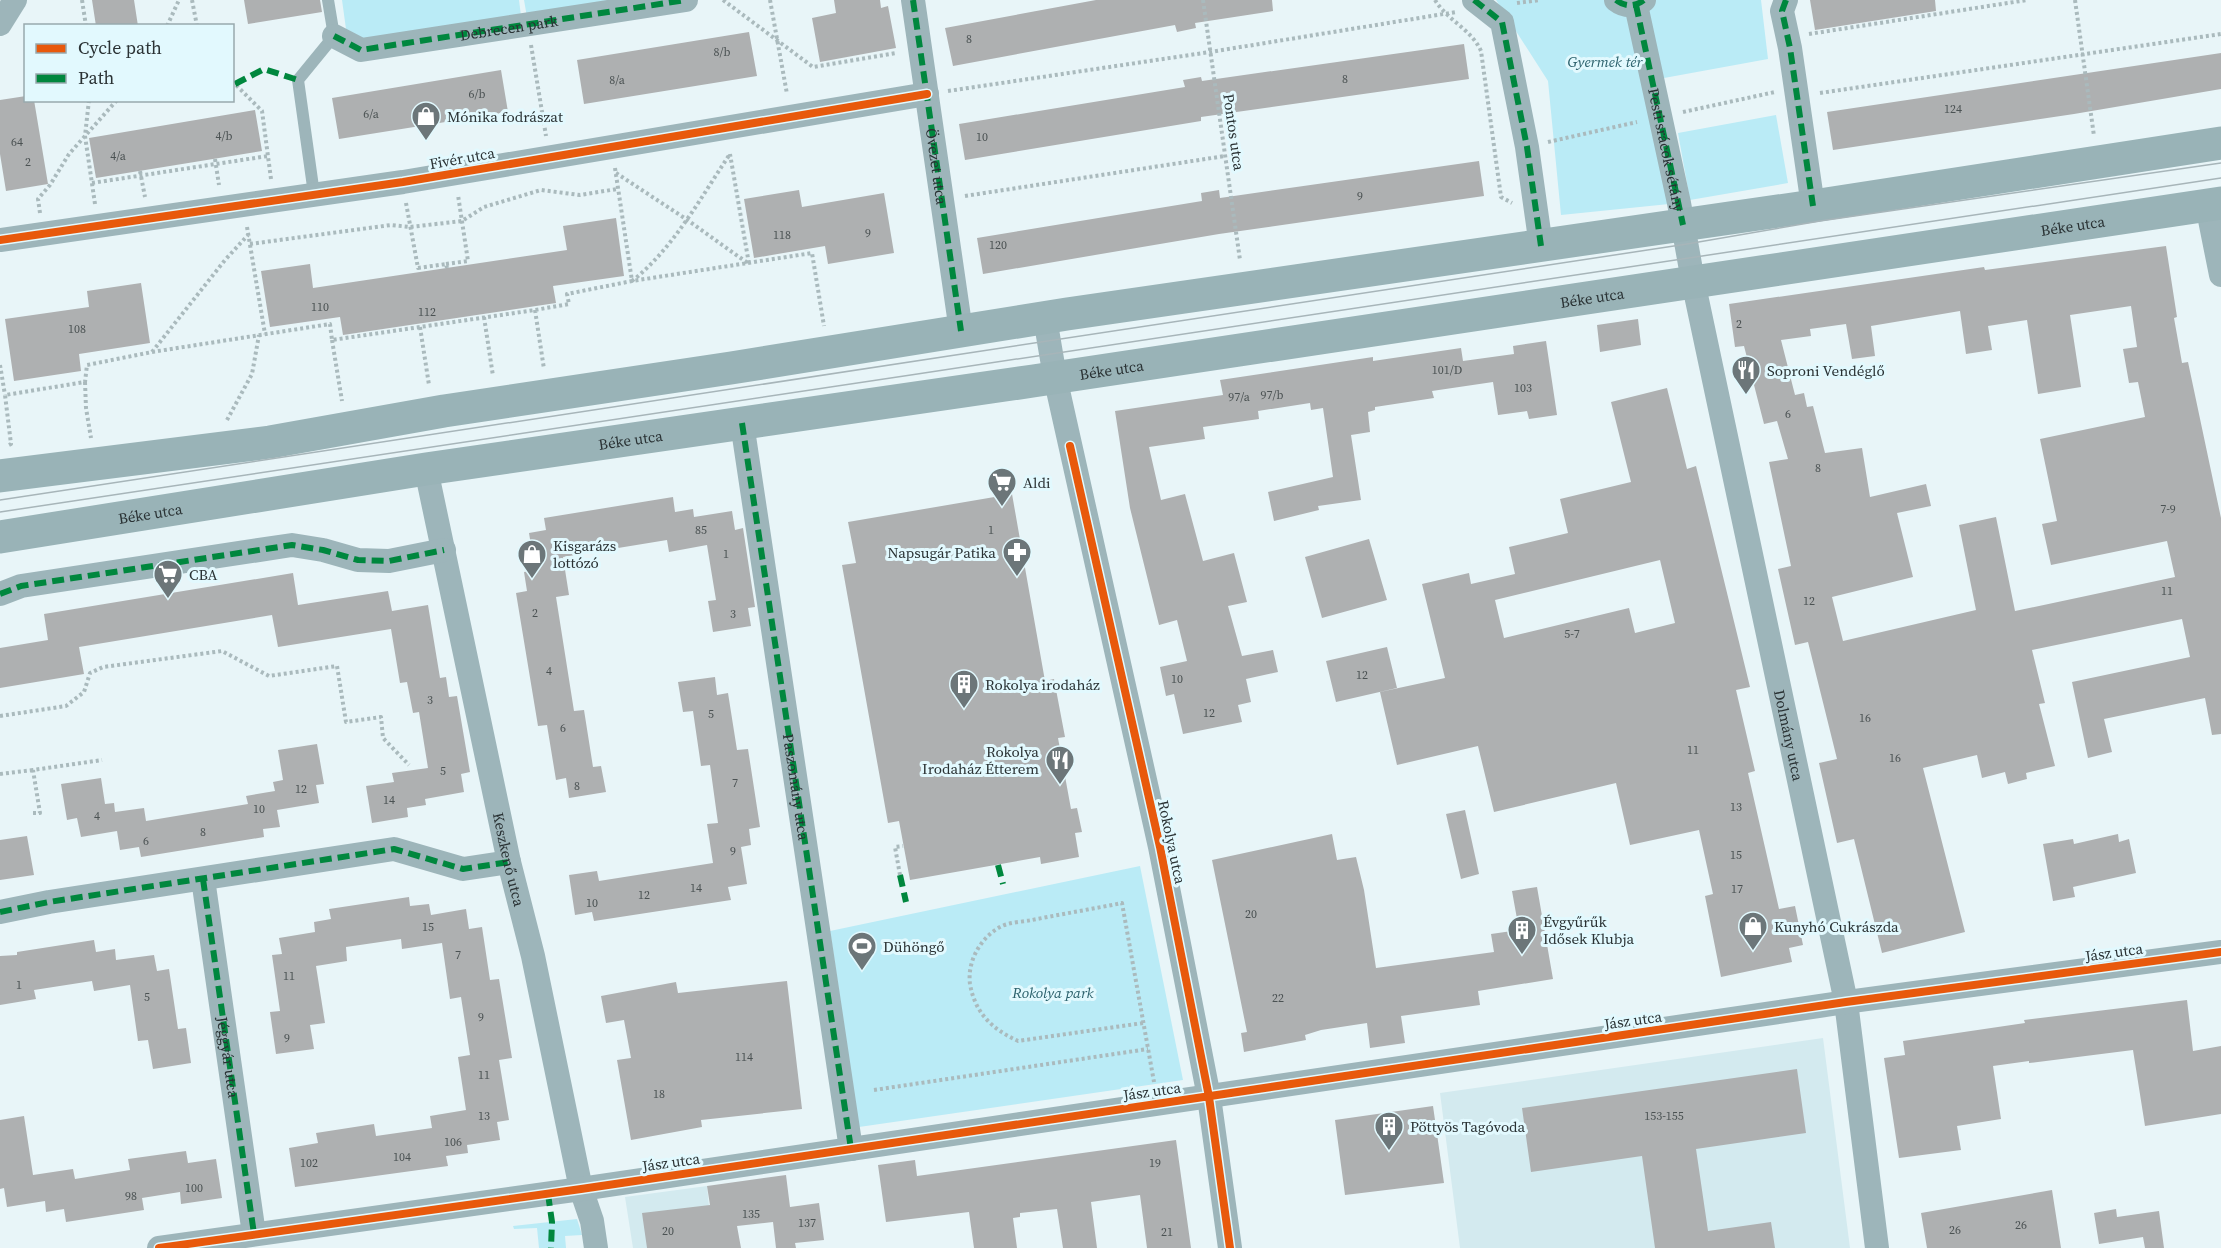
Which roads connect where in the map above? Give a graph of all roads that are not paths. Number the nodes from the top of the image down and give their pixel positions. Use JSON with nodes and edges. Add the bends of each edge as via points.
{"nodes":[{"id":1,"x":15,"y":0,"type":"edge"},
{"id":2,"x":328,"y":0,"type":"edge"},
{"id":3,"x":686,"y":0,"type":"edge"},
{"id":4,"x":913,"y":0,"type":"edge"},
{"id":5,"x":1786,"y":0,"type":"edge"},
{"id":6,"x":1632,"y":2,"type":"edge"},
{"id":7,"x":1479,"y":4,"type":"edge"},
{"id":8,"x":0,"y":24,"type":"edge"},
{"id":9,"x":334,"y":36,"type":"junction"},
{"id":10,"x":927,"y":94,"type":"junction"},
{"id":11,"x":2221,"y":143,"type":"edge"},
{"id":12,"x":314,"y":194,"type":"junction"},
{"id":13,"x":2214,"y":204,"type":"edge"},
{"id":14,"x":1813,"y":206,"type":"junction"},
{"id":15,"x":1683,"y":225,"type":"junction"},
{"id":16,"x":0,"y":240,"type":"edge"},
{"id":17,"x":1541,"y":246,"type":"junction"},
{"id":18,"x":2221,"y":275,"type":"edge"},
{"id":19,"x":1693,"y":281,"type":"junction"},
{"id":20,"x":1045,"y":318,"type":"junction"},
{"id":21,"x":961,"y":331,"type":"junction"},
{"id":22,"x":1055,"y":377,"type":"junction"},
{"id":23,"x":742,"y":423,"type":"junction"},
{"id":24,"x":3,"y":462,"type":"edge"},
{"id":25,"x":426,"y":469,"type":"junction"},
{"id":26,"x":0,"y":537,"type":"edge"},
{"id":27,"x":444,"y":550,"type":"junction"},
{"id":28,"x":0,"y":594,"type":"edge"},
{"id":29,"x":509,"y":862,"type":"junction"},
{"id":30,"x":203,"y":879,"type":"junction"},
{"id":31,"x":0,"y":912,"type":"edge"},
{"id":32,"x":2221,"y":951,"type":"edge"},
{"id":33,"x":1846,"y":1002,"type":"junction"},
{"id":34,"x":1209,"y":1097,"type":"junction"},
{"id":35,"x":851,"y":1149,"type":"junction"},
{"id":36,"x":581,"y":1189,"type":"junction"},
{"id":37,"x":254,"y":1234,"type":"junction"},
{"id":38,"x":159,"y":1248,"type":"edge"},
{"id":39,"x":596,"y":1248,"type":"edge"},
{"id":40,"x":1230,"y":1248,"type":"edge"},
{"id":41,"x":1877,"y":1248,"type":"edge"}],
"edges":[{"from":1,"to":8,"type":"street"},
{"from":2,"to":9,"type":"lane"},
{"from":3,"to":9,"type":"street","name":"Debrecen park","via":[[361,50]]},
{"from":4,"to":10,"type":"street","name":"Övezet utca"},
{"from":5,"to":14,"type":"street","via":[[1782,11]]},
{"from":6,"to":15,"type":"street","name":"Pesti srácok sétány"},
{"from":7,"to":17,"type":"street","via":[[1502,22],[1527,147]]},
{"from":9,"to":12,"type":"lane","via":[[298,80]]},
{"from":10,"to":12,"type":"street","name":"Fivér utca"},
{"from":10,"to":21,"type":"street","name":"Övezet utca"},
{"from":11,"to":14,"type":"main road"},
{"from":12,"to":16,"type":"street","name":"Fivér utca"},
{"from":13,"to":18,"type":"street"},
{"from":13,"to":19,"type":"main road","name":"Béke utca"},
{"from":14,"to":15,"type":"main road"},
{"from":15,"to":17,"type":"main road"},
{"from":15,"to":19,"type":"street","name":"Dolmány utca"},
{"from":17,"to":20,"type":"main road"},
{"from":19,"to":22,"type":"main road","name":"Béke utca"},
{"from":19,"to":33,"type":"street","name":"Dolmány utca"},
{"from":20,"to":21,"type":"main road"},
{"from":20,"to":22,"type":"street","name":"Rokolya utca"},
{"from":21,"to":24,"type":"main road","via":[[232,446],[95,464]]},
{"from":22,"to":23,"type":"main road","name":"Béke utca"},
{"from":22,"to":34,"type":"street","name":"Rokolya utca","via":[[1160,847]]},
{"from":23,"to":25,"type":"main road","name":"Béke utca"},
{"from":23,"to":35,"type":"street","name":"Paszomány utca"},
{"from":25,"to":26,"type":"main road","name":"Béke utca"},
{"from":25,"to":27,"type":"street","name":"Keszkenő utca"},
{"from":27,"to":28,"type":"street","via":[[388,561],[358,560],[292,545],[21,586]]},
{"from":27,"to":29,"type":"street","name":"Keszkenő utca"},
{"from":29,"to":30,"type":"street","via":[[463,869],[394,849]]},
{"from":29,"to":36,"type":"street","name":"Keszkenő utca","via":[[533,956]]},
{"from":30,"to":31,"type":"street"},
{"from":30,"to":37,"type":"street","name":"Jéggyár utca"},
{"from":32,"to":33,"type":"street","name":"Jász utca"},
{"from":33,"to":34,"type":"street","name":"Jász utca"},
{"from":33,"to":41,"type":"street","name":"Dolmány utca"},
{"from":34,"to":35,"type":"street","name":"Jász utca"},
{"from":34,"to":40,"type":"street","name":"Rokolya utca"},
{"from":35,"to":36,"type":"street","name":"Jász utca"},
{"from":36,"to":37,"type":"street","name":"Jász utca"},
{"from":36,"to":39,"type":"street","name":"Keszkenő utca"},
{"from":37,"to":38,"type":"street","name":"Jász utca"}]}
